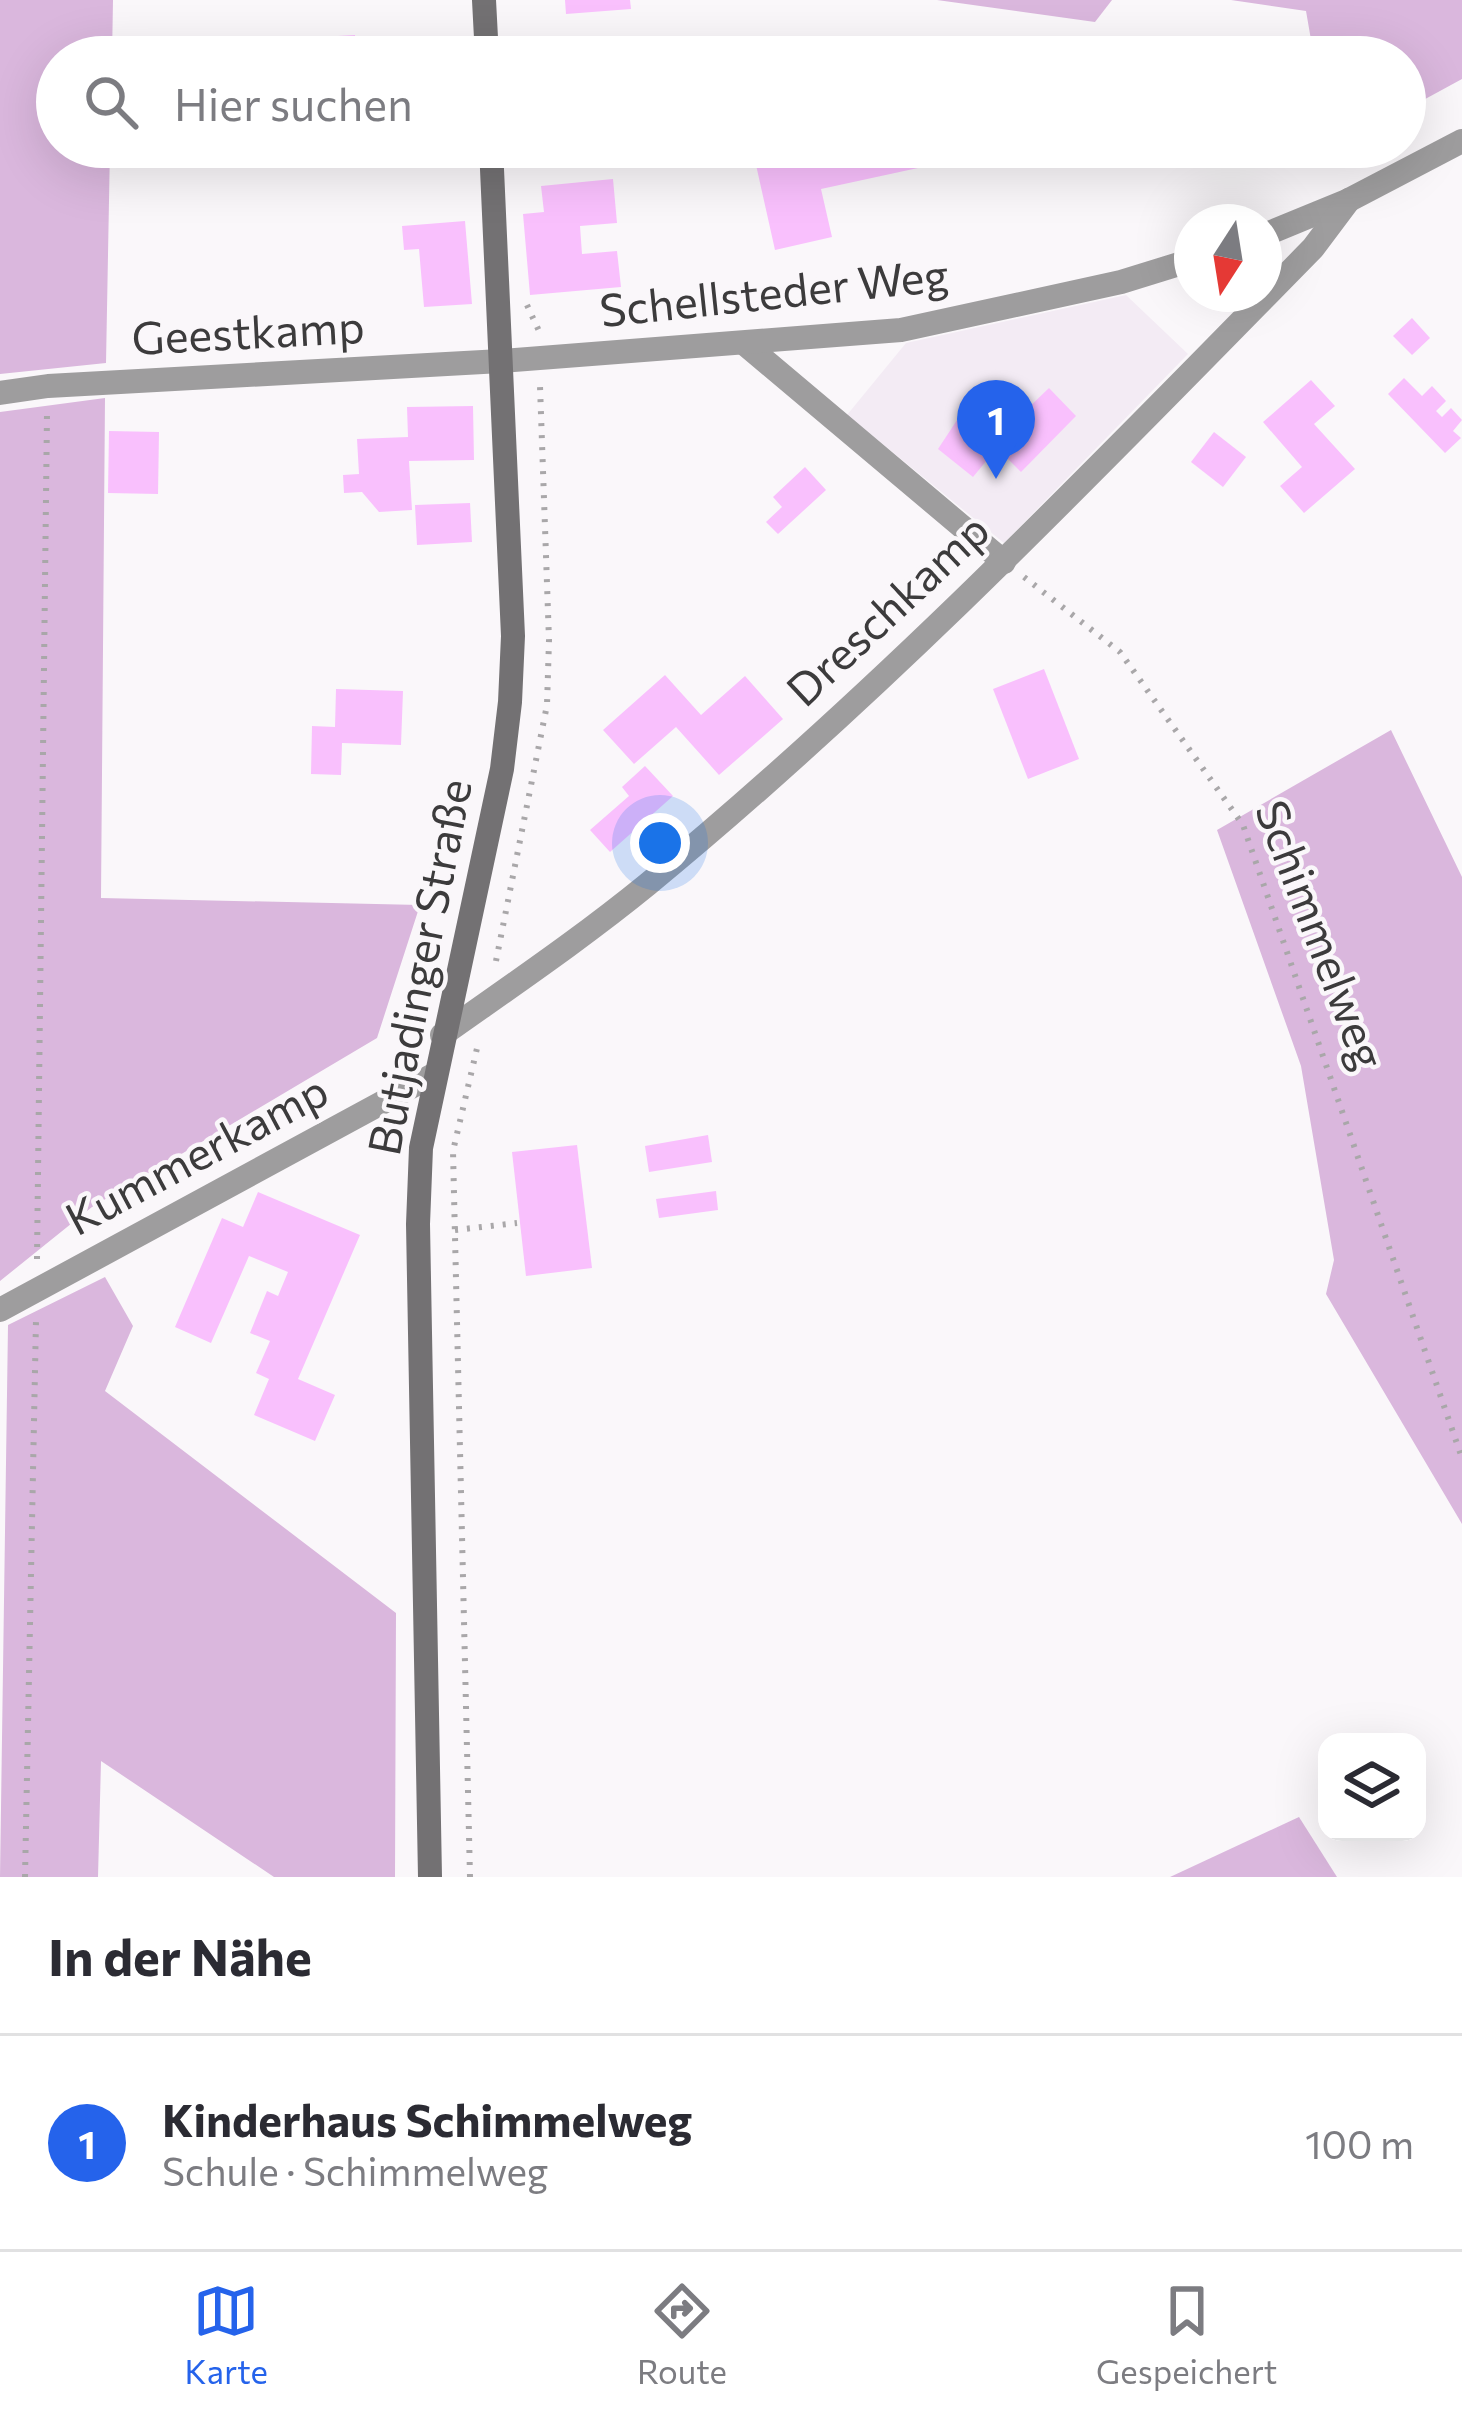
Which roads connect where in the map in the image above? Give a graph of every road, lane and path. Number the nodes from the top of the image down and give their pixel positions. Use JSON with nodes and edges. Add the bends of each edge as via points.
{"nodes":[{"id":1,"x":484,"y":0,"type":"edge"},
{"id":2,"x":486,"y":36,"type":"edge"},
{"id":3,"x":1462,"y":141,"type":"edge"},
{"id":4,"x":1426,"y":160,"type":"edge"},
{"id":5,"x":492,"y":168,"type":"edge"},
{"id":6,"x":1410,"y":168,"type":"edge"},
{"id":7,"x":1349,"y":200,"type":"junction"},
{"id":8,"x":1282,"y":228,"type":"edge"},
{"id":9,"x":1174,"y":266,"type":"edge"},
{"id":10,"x":745,"y":344,"type":"junction"},
{"id":11,"x":539,"y":358,"type":"junction"},
{"id":12,"x":502,"y":361,"type":"junction"},
{"id":13,"x":48,"y":386,"type":"junction"},
{"id":14,"x":0,"y":393,"type":"edge"},
{"id":15,"x":1004,"y":562,"type":"junction"},
{"id":16,"x":487,"y":1004,"type":"junction"},
{"id":17,"x":442,"y":1035,"type":"junction"},
{"id":18,"x":435,"y":1074,"type":"junction"},
{"id":19,"x":518,"y":1223,"type":"dead end"},
{"id":20,"x":455,"y":1230,"type":"junction"},
{"id":21,"x":36,"y":1290,"type":"junction"},
{"id":22,"x":0,"y":1310,"type":"edge"},
{"id":23,"x":1462,"y":1458,"type":"edge"},
{"id":24,"x":25,"y":1877,"type":"edge"},
{"id":25,"x":430,"y":1877,"type":"edge"},
{"id":26,"x":470,"y":1877,"type":"edge"}],
"edges":[{"from":1,"to":2,"type":"street"},
{"from":3,"to":4,"type":"street"},
{"from":5,"to":12,"type":"street","name":"Butjadinger Straße"},
{"from":6,"to":7,"type":"street"},
{"from":7,"to":8,"type":"street"},
{"from":7,"to":15,"type":"street","name":"Dreschkamp","via":[[1313,248]]},
{"from":9,"to":10,"type":"street","name":"Schellsteder Weg","via":[[901,330]]},
{"from":10,"to":11,"type":"street","name":"Schellsteder Weg"},
{"from":10,"to":15,"type":"street"},
{"from":11,"to":12,"type":"street","name":"Schellsteder Weg"},
{"from":11,"to":16,"type":"path","via":[[547,705]]},
{"from":12,"to":13,"type":"street","name":"Geestkamp"},
{"from":12,"to":17,"type":"street","name":"Butjadinger Straße","via":[[510,702]]},
{"from":13,"to":14,"type":"street","name":"Geestkamp"},
{"from":13,"to":21,"type":"path"},
{"from":15,"to":16,"type":"street","name":"Dreschkamp","via":[[647,885]]},
{"from":15,"to":23,"type":"path","name":"Schimmelweg","via":[[1120,652],[1243,825]]},
{"from":16,"to":17,"type":"street","name":"Dreschkamp"},
{"from":16,"to":20,"type":"path","via":[[453,1150]]},
{"from":17,"to":18,"type":"street","name":"Butjadinger Straße"},
{"from":18,"to":21,"type":"street","name":"Kummerkamp"},
{"from":18,"to":25,"type":"street","name":"Butjadinger Straße","via":[[418,1224]]},
{"from":19,"to":20,"type":"path"},
{"from":20,"to":26,"type":"path"},
{"from":21,"to":22,"type":"street","name":"Kummerkamp"},
{"from":21,"to":24,"type":"path"}]}
